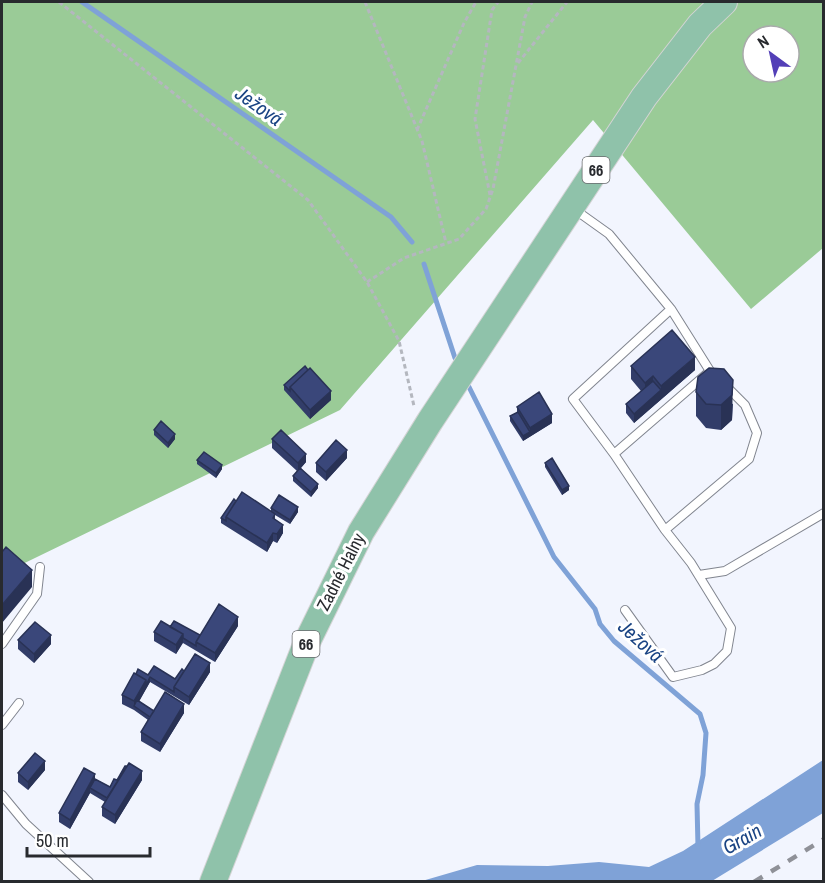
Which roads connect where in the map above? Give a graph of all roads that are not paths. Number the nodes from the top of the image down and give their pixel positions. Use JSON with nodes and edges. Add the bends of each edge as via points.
{"nodes":[{"id":1,"x":724,"y":2,"type":"edge"},
{"id":2,"x":571,"y":207,"type":"junction"},
{"id":3,"x":671,"y":309,"type":"junction"},
{"id":4,"x":710,"y":371,"type":"junction"},
{"id":5,"x":614,"y":454,"type":"junction"},
{"id":6,"x":824,"y":513,"type":"edge"},
{"id":7,"x":665,"y":530,"type":"junction"},
{"id":8,"x":40,"y":567,"type":"dead end"},
{"id":9,"x":699,"y":575,"type":"junction"},
{"id":10,"x":625,"y":610,"type":"dead end"},
{"id":11,"x":2,"y":644,"type":"edge"},
{"id":12,"x":19,"y":703,"type":"dead end"},
{"id":13,"x":2,"y":725,"type":"edge"},
{"id":14,"x":2,"y":795,"type":"edge"},
{"id":15,"x":89,"y":882,"type":"edge"},
{"id":16,"x":213,"y":882,"type":"edge"}],
"edges":[{"from":1,"to":2,"type":"main road","number":"66","via":[[676,54]]},
{"from":2,"to":3,"type":"lane","via":[[609,234]]},
{"from":2,"to":16,"type":"main road","name":"Zadné Halny","number":"66","via":[[361,532],[294,673]]},
{"from":3,"to":4,"type":"lane"},
{"from":3,"to":5,"type":"lane","via":[[573,399]]},
{"from":4,"to":5,"type":"lane"},
{"from":4,"to":7,"type":"lane","via":[[745,405],[758,433],[749,459]]},
{"from":5,"to":7,"type":"lane"},
{"from":6,"to":9,"type":"lane","via":[[725,571]]},
{"from":7,"to":9,"type":"lane"},
{"from":8,"to":11,"type":"lane","via":[[37,594]]},
{"from":9,"to":10,"type":"lane","via":[[731,627],[727,651],[702,670],[673,677]]},
{"from":12,"to":13,"type":"lane"},
{"from":14,"to":15,"type":"lane","via":[[26,824]]}]}
